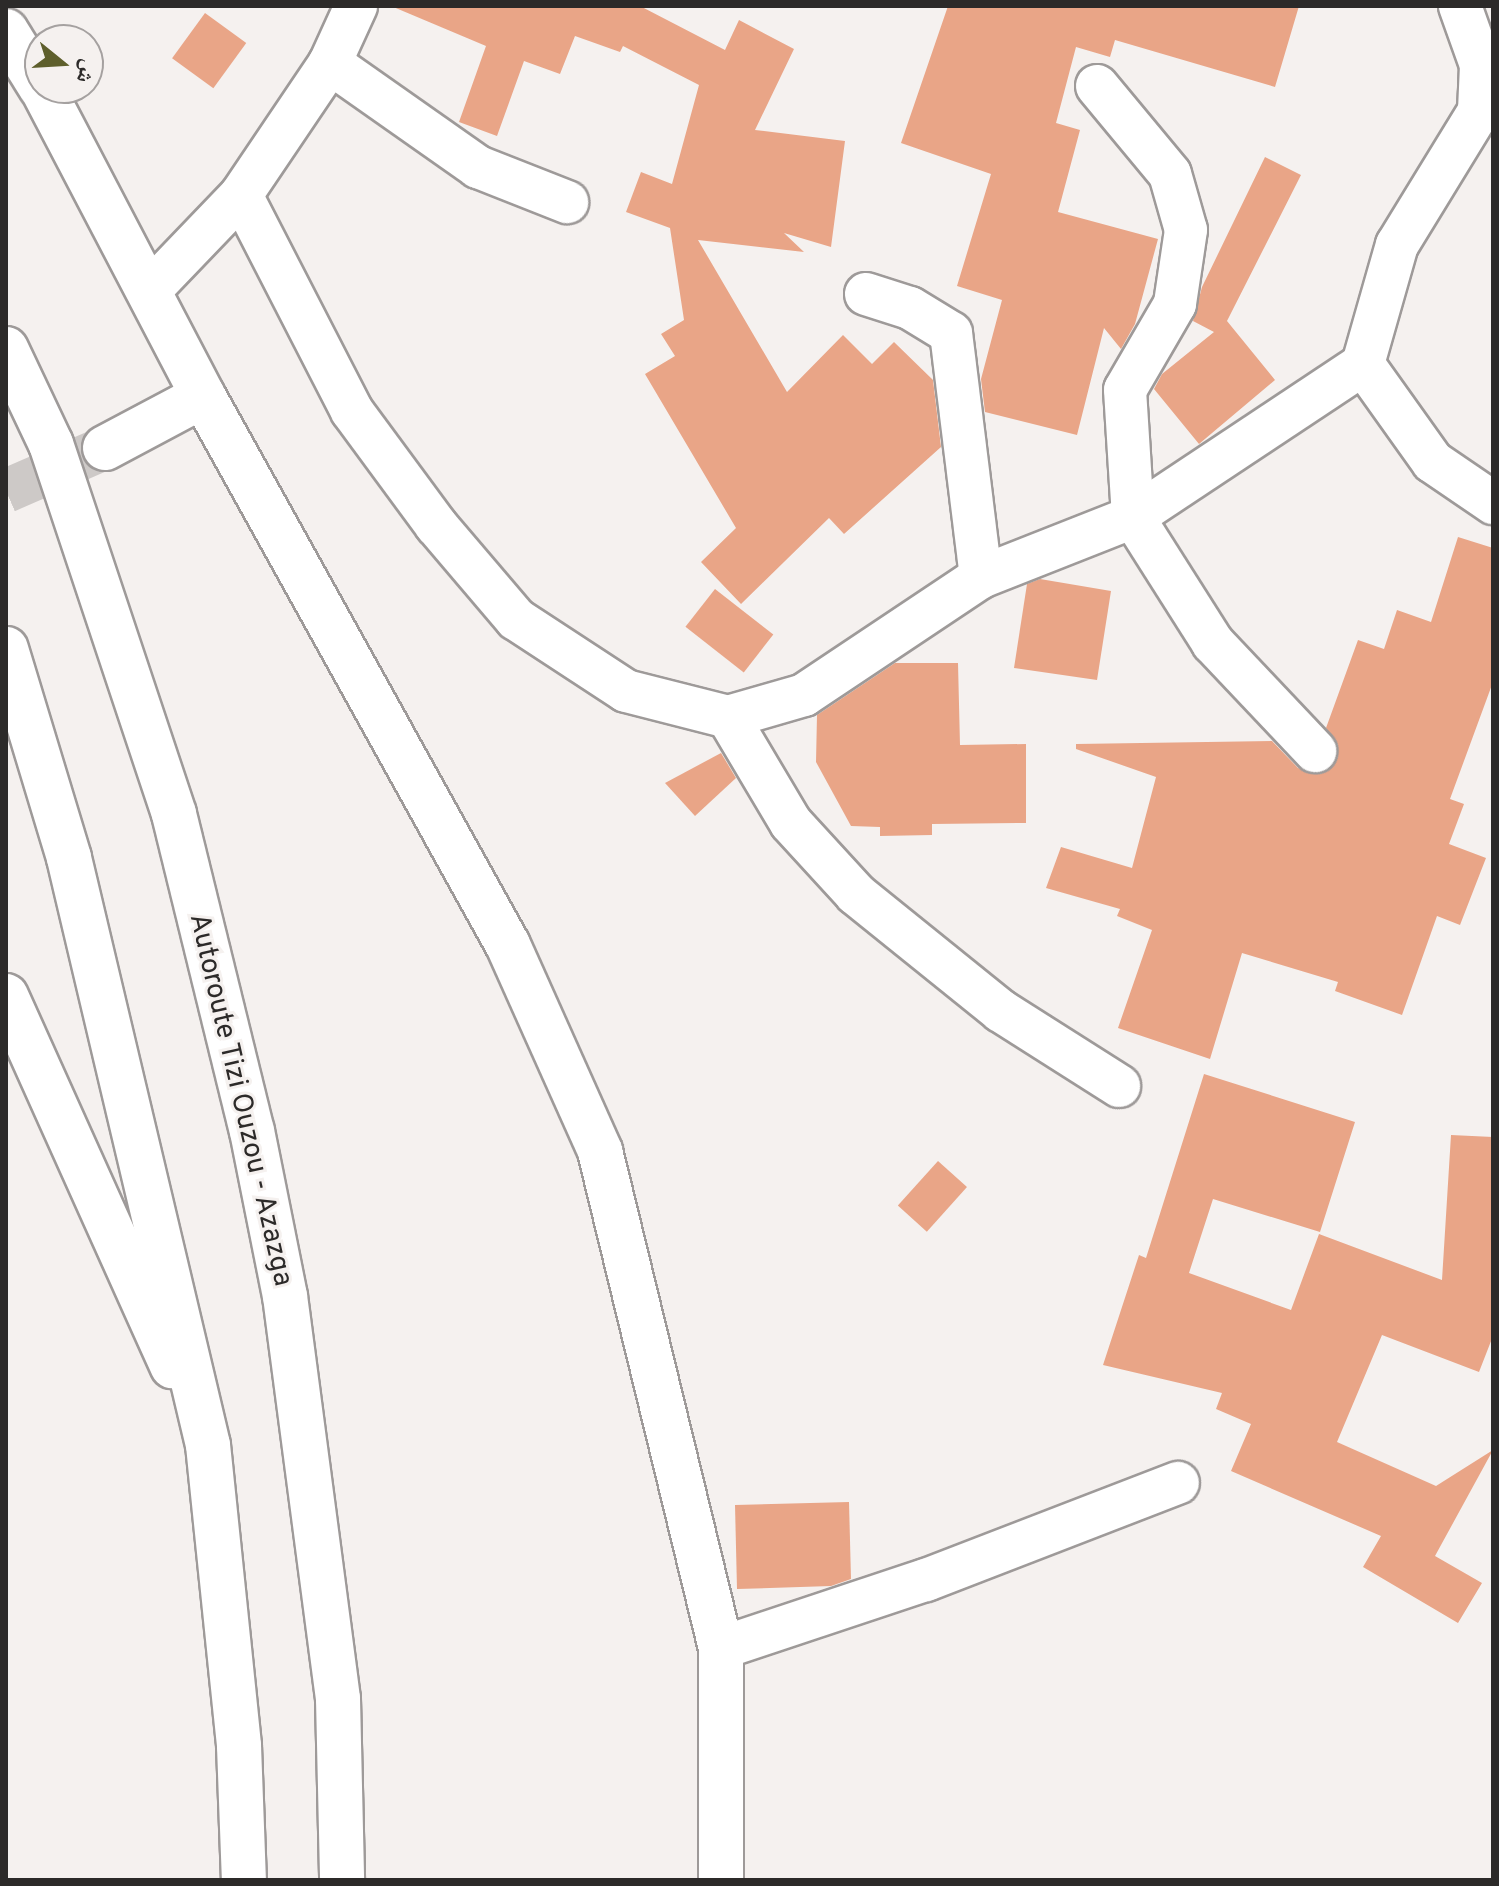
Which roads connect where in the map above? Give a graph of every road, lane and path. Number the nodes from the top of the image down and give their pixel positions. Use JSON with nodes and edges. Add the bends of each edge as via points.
{"nodes":[{"id":1,"x":356,"y":6,"type":"edge"},
{"id":2,"x":1460,"y":6,"type":"edge"},
{"id":3,"x":6,"y":31,"type":"edge"},
{"id":4,"x":24,"y":60,"type":"edge"},
{"id":5,"x":330,"y":63,"type":"junction"},
{"id":6,"x":1097,"y":86,"type":"dead end"},
{"id":7,"x":50,"y":104,"type":"edge"},
{"id":8,"x":241,"y":195,"type":"junction"},
{"id":9,"x":567,"y":202,"type":"dead end"},
{"id":10,"x":149,"y":291,"type":"junction"},
{"id":11,"x":866,"y":294,"type":"dead end"},
{"id":12,"x":6,"y":349,"type":"edge"},
{"id":13,"x":1363,"y":364,"type":"junction"},
{"id":14,"x":203,"y":396,"type":"junction"},
{"id":15,"x":105,"y":448,"type":"tunnel mouth"},
{"id":16,"x":1493,"y":503,"type":"edge"},
{"id":17,"x":1133,"y":517,"type":"junction"},
{"id":18,"x":981,"y":577,"type":"junction"},
{"id":19,"x":6,"y":649,"type":"edge"},
{"id":20,"x":728,"y":717,"type":"junction"},
{"id":21,"x":1315,"y":751,"type":"dead end"},
{"id":22,"x":6,"y":996,"type":"edge"},
{"id":23,"x":1119,"y":1086,"type":"dead end"},
{"id":24,"x":208,"y":1445,"type":"junction"},
{"id":25,"x":1178,"y":1483,"type":"dead end"},
{"id":26,"x":721,"y":1648,"type":"junction"},
{"id":27,"x":244,"y":1880,"type":"edge"},
{"id":28,"x":342,"y":1880,"type":"edge"},
{"id":29,"x":721,"y":1880,"type":"edge"}],
"edges":[{"from":1,"to":5,"type":"street"},
{"from":2,"to":13,"type":"street","via":[[1481,65],[1479,111],[1397,245]]},
{"from":3,"to":4,"type":"highway"},
{"from":5,"to":8,"type":"street"},
{"from":5,"to":9,"type":"street","via":[[478,167]]},
{"from":6,"to":17,"type":"street","via":[[1170,174],[1186,230],[1175,304],[1125,390]]},
{"from":7,"to":10,"type":"highway"},
{"from":8,"to":10,"type":"street"},
{"from":8,"to":20,"type":"street","via":[[352,411],[436,525],[516,619],[626,691]]},
{"from":10,"to":14,"type":"highway"},
{"from":11,"to":18,"type":"street","via":[[910,308],[951,333]]},
{"from":12,"to":28,"type":"highway","name":"Autoroute Tizi Ouzou - Azazga","via":[[51,444],[174,814],[252,1131],[285,1296],[338,1699]]},
{"from":13,"to":16,"type":"street","via":[[1433,462]]},
{"from":13,"to":17,"type":"street"},
{"from":14,"to":15,"type":"highway"},
{"from":14,"to":26,"type":"highway","via":[[508,945],[600,1151]]},
{"from":17,"to":18,"type":"street"},
{"from":17,"to":21,"type":"street","via":[[1213,643]]},
{"from":18,"to":20,"type":"street","via":[[804,695]]},
{"from":19,"to":24,"type":"highway","via":[[100,979]]},
{"from":20,"to":23,"type":"street","via":[[791,823],[856,894],[1001,1011]]},
{"from":22,"to":24,"type":"highway"},
{"from":24,"to":27,"type":"highway","via":[[239,1746]]},
{"from":25,"to":26,"type":"street","via":[[926,1580]]},
{"from":26,"to":29,"type":"highway"}]}
